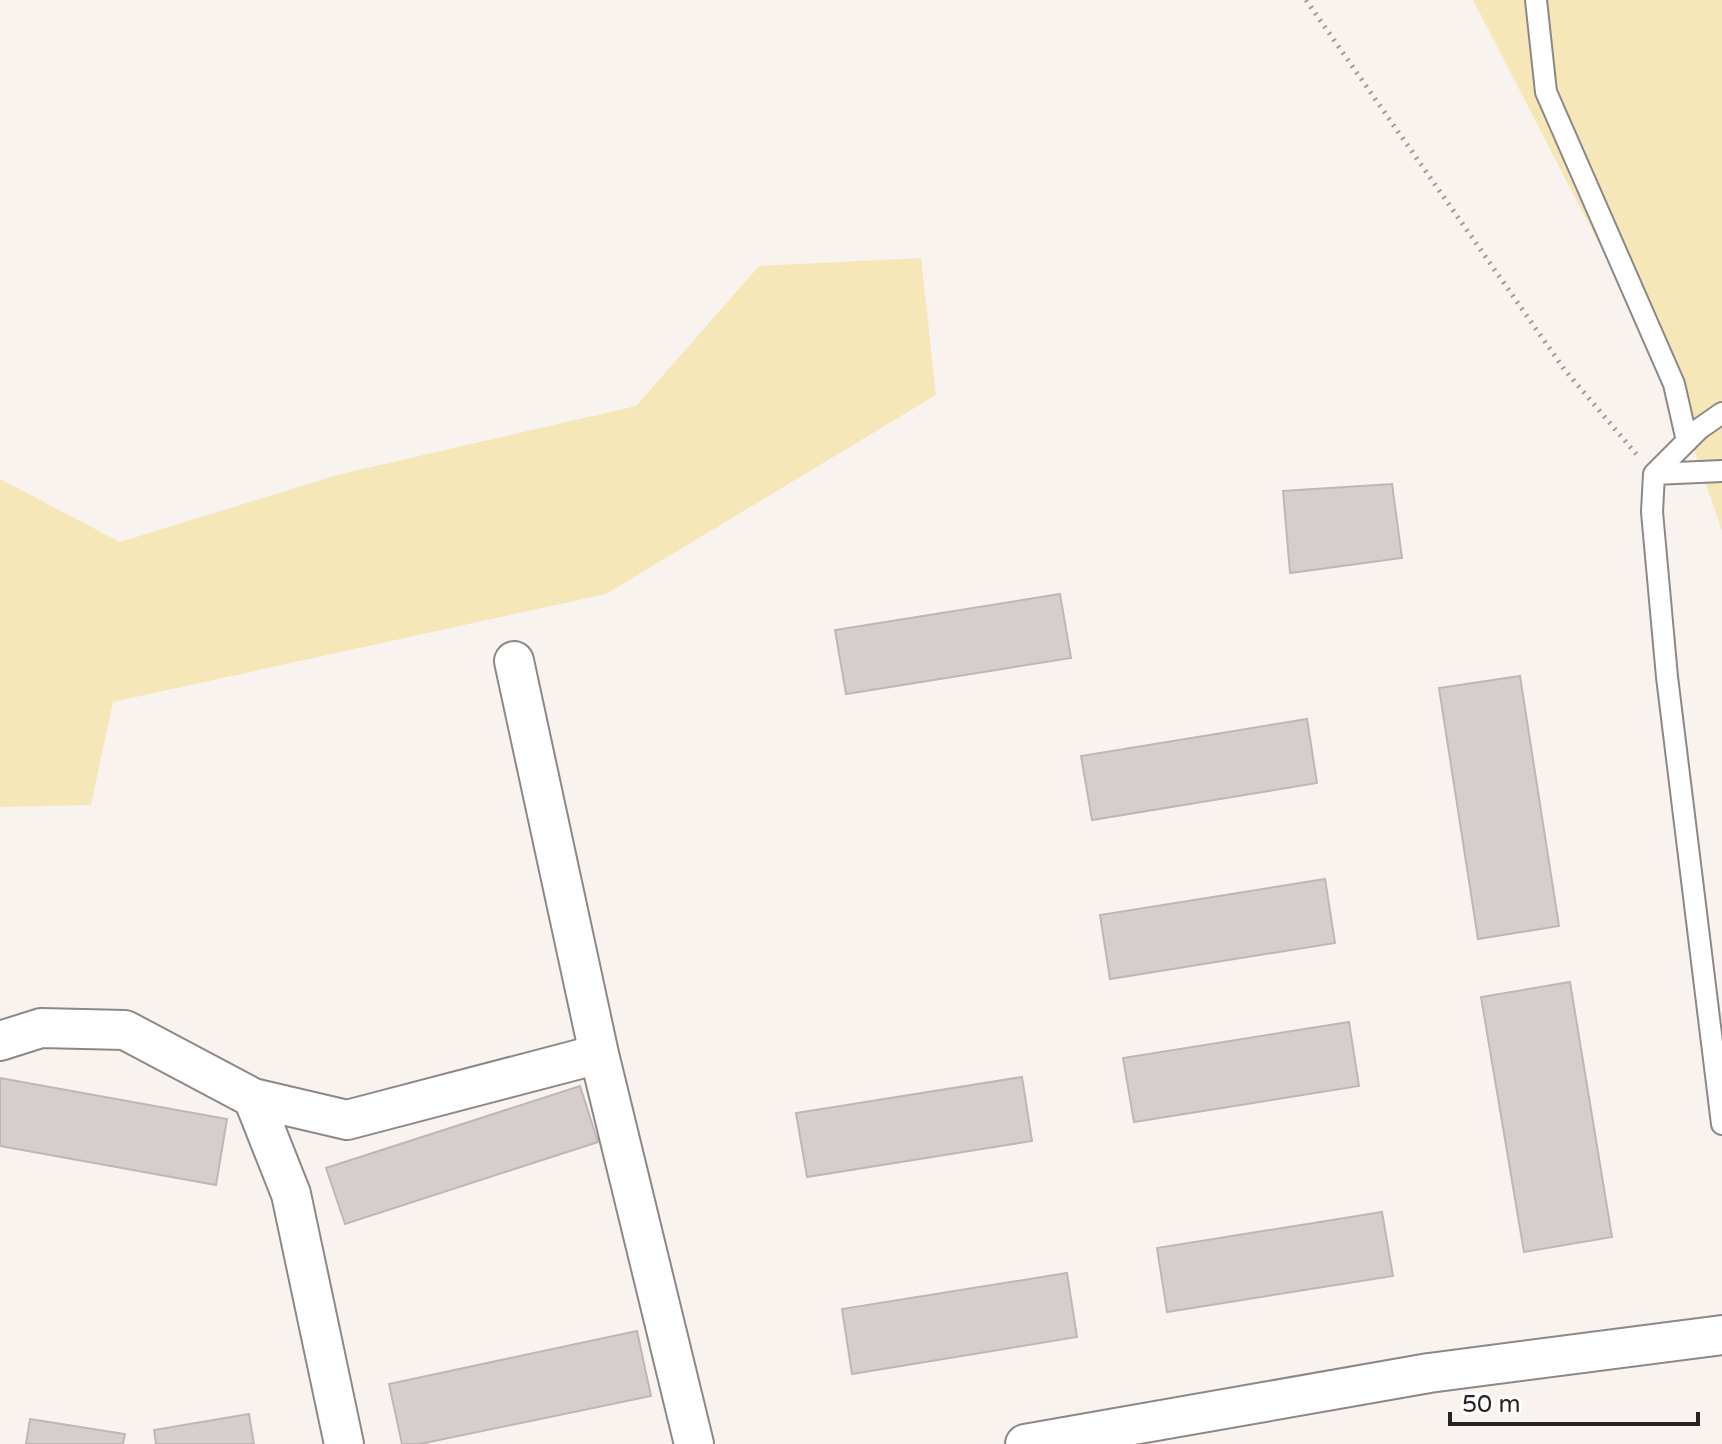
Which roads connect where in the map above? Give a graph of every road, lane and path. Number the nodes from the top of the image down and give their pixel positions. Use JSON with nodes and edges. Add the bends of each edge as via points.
{"nodes":[{"id":1,"x":1306,"y":0,"type":"edge"},
{"id":2,"x":1536,"y":0,"type":"edge"},
{"id":3,"x":1722,"y":413,"type":"edge"},
{"id":4,"x":1687,"y":441,"type":"junction"},
{"id":5,"x":1722,"y":471,"type":"edge"},
{"id":6,"x":1654,"y":474,"type":"junction"},
{"id":7,"x":514,"y":661,"type":"dead end"},
{"id":8,"x":0,"y":1041,"type":"edge"},
{"id":9,"x":599,"y":1054,"type":"junction"},
{"id":10,"x":253,"y":1098,"type":"junction"},
{"id":11,"x":1722,"y":1124,"type":"edge"},
{"id":12,"x":1722,"y":1335,"type":"edge"},
{"id":13,"x":344,"y":1444,"type":"edge"},
{"id":14,"x":694,"y":1444,"type":"edge"},
{"id":15,"x":1025,"y":1444,"type":"edge"}],
"edges":[{"from":1,"to":6,"type":"path","via":[[1564,369]]},
{"from":2,"to":4,"type":"lane","via":[[1546,92],[1674,384]]},
{"from":3,"to":4,"type":"lane"},
{"from":4,"to":6,"type":"lane"},
{"from":5,"to":6,"type":"lane"},
{"from":6,"to":11,"type":"lane","via":[[1652,512],[1667,677]]},
{"from":7,"to":9,"type":"street"},
{"from":8,"to":10,"type":"street","via":[[41,1028],[125,1030]]},
{"from":9,"to":10,"type":"street","via":[[347,1120]]},
{"from":9,"to":14,"type":"street"},
{"from":10,"to":13,"type":"street","via":[[291,1194]]},
{"from":12,"to":15,"type":"street","via":[[1429,1373]]}]}
